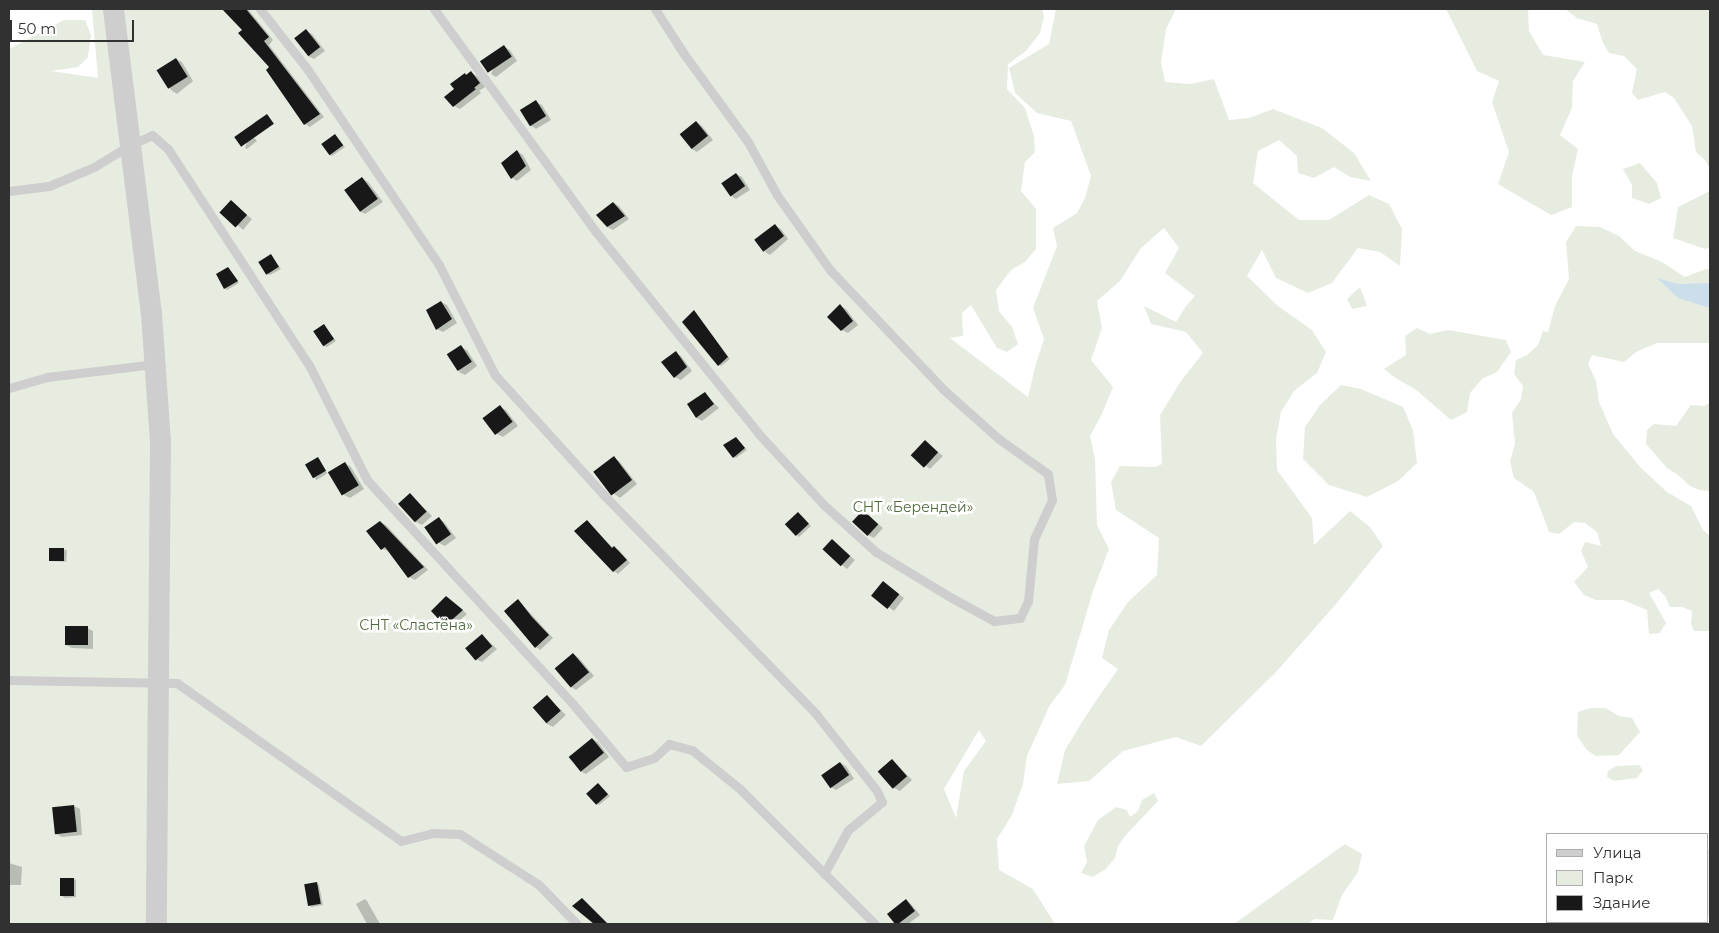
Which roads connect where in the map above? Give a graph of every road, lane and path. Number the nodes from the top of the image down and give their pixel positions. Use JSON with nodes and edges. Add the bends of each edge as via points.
{"nodes":[{"id":1,"x":113,"y":9,"type":"edge"},
{"id":2,"x":260,"y":9,"type":"edge"},
{"id":3,"x":434,"y":9,"type":"edge"},
{"id":4,"x":656,"y":9,"type":"edge"},
{"id":5,"x":130,"y":145,"type":"junction"},
{"id":6,"x":9,"y":191,"type":"edge"},
{"id":7,"x":155,"y":364,"type":"junction"},
{"id":8,"x":9,"y":388,"type":"edge"},
{"id":9,"x":9,"y":680,"type":"edge"},
{"id":10,"x":159,"y":682,"type":"junction"},
{"id":11,"x":824,"y":874,"type":"junction"},
{"id":12,"x":156,"y":924,"type":"edge"},
{"id":13,"x":577,"y":924,"type":"edge"},
{"id":14,"x":875,"y":924,"type":"edge"}],
"edges":[{"from":1,"to":5,"type":"street"},
{"from":2,"to":11,"type":"lane","via":[[308,70],[439,265],[495,375],[602,493],[816,714],[877,791],[882,802],[848,830]]},
{"from":3,"to":4,"type":"lane","via":[[596,232],[758,433],[823,504],[876,552],[952,598],[994,621],[1020,618],[1028,601],[1034,538],[1052,500],[1048,474],[999,439],[944,390],[830,270],[777,195],[748,142],[684,54]]},
{"from":5,"to":6,"type":"lane","via":[[94,167],[49,186]]},
{"from":5,"to":7,"type":"street"},
{"from":5,"to":11,"type":"lane","via":[[152,135],[168,149],[309,365],[368,480],[572,703],[626,767],[654,758],[669,744],[692,750],[740,789]]},
{"from":7,"to":8,"type":"lane","via":[[47,377]]},
{"from":7,"to":10,"type":"street","via":[[160,442]]},
{"from":9,"to":10,"type":"lane"},
{"from":10,"to":12,"type":"street"},
{"from":10,"to":13,"type":"lane","via":[[177,683],[401,841],[432,833],[460,834],[538,884]]},
{"from":11,"to":14,"type":"lane"}]}
